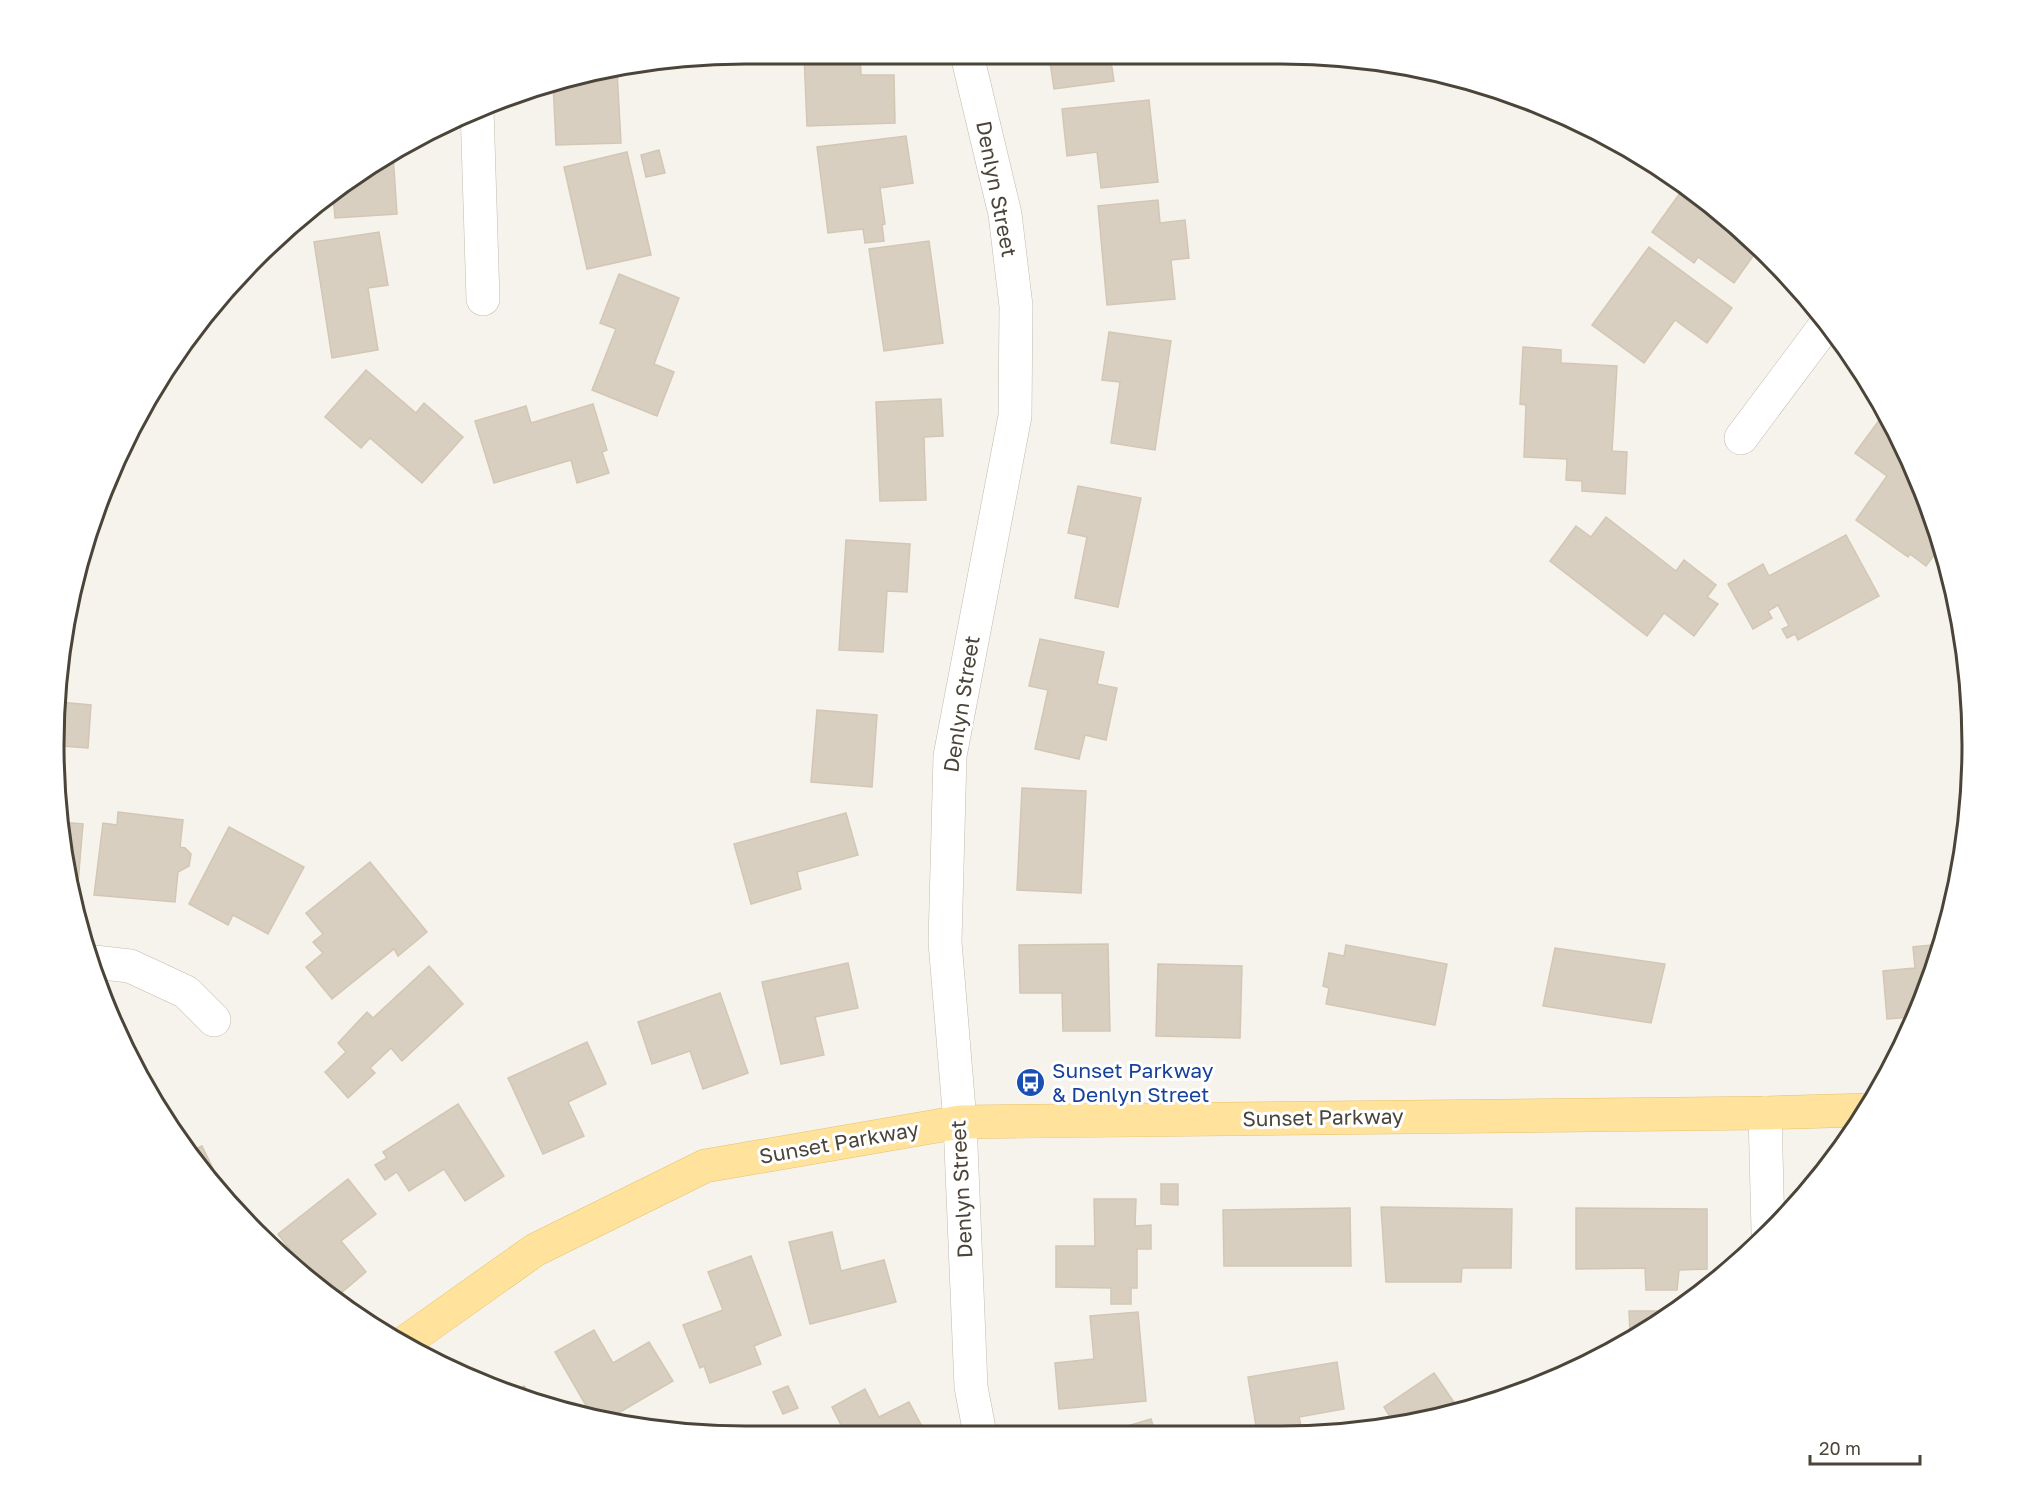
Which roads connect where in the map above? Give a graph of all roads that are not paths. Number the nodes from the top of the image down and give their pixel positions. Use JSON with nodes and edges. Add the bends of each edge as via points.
{"nodes":[{"id":1,"x":969,"y":64,"type":"edge"},
{"id":2,"x":477,"y":120,"type":"edge"},
{"id":3,"x":483,"y":299,"type":"dead end"},
{"id":4,"x":1821,"y":331,"type":"edge"},
{"id":5,"x":1740,"y":438,"type":"dead end"},
{"id":6,"x":101,"y":963,"type":"edge"},
{"id":7,"x":214,"y":1020,"type":"dead end"},
{"id":8,"x":1855,"y":1110,"type":"edge"},
{"id":9,"x":1765,"y":1113,"type":"junction"},
{"id":10,"x":960,"y":1122,"type":"junction"},
{"id":11,"x":1768,"y":1221,"type":"edge"},
{"id":12,"x":411,"y":1338,"type":"edge"},
{"id":13,"x":978,"y":1426,"type":"edge"}],
"edges":[{"from":1,"to":10,"type":"street","name":"Denlyn Street","via":[[1005,214],[1016,306],[1015,416],[950,756],[945,942]]},
{"from":2,"to":3,"type":"street"},
{"from":4,"to":5,"type":"street"},
{"from":6,"to":7,"type":"street","via":[[130,966],[186,992]]},
{"from":8,"to":9,"type":"main road","name":"Sunset Parkway"},
{"from":9,"to":10,"type":"main road","name":"Sunset Parkway"},
{"from":9,"to":11,"type":"street"},
{"from":10,"to":12,"type":"main road","name":"Sunset Parkway","via":[[705,1166],[535,1250]]},
{"from":10,"to":13,"type":"street","name":"Denlyn Street","via":[[971,1387]]}]}
